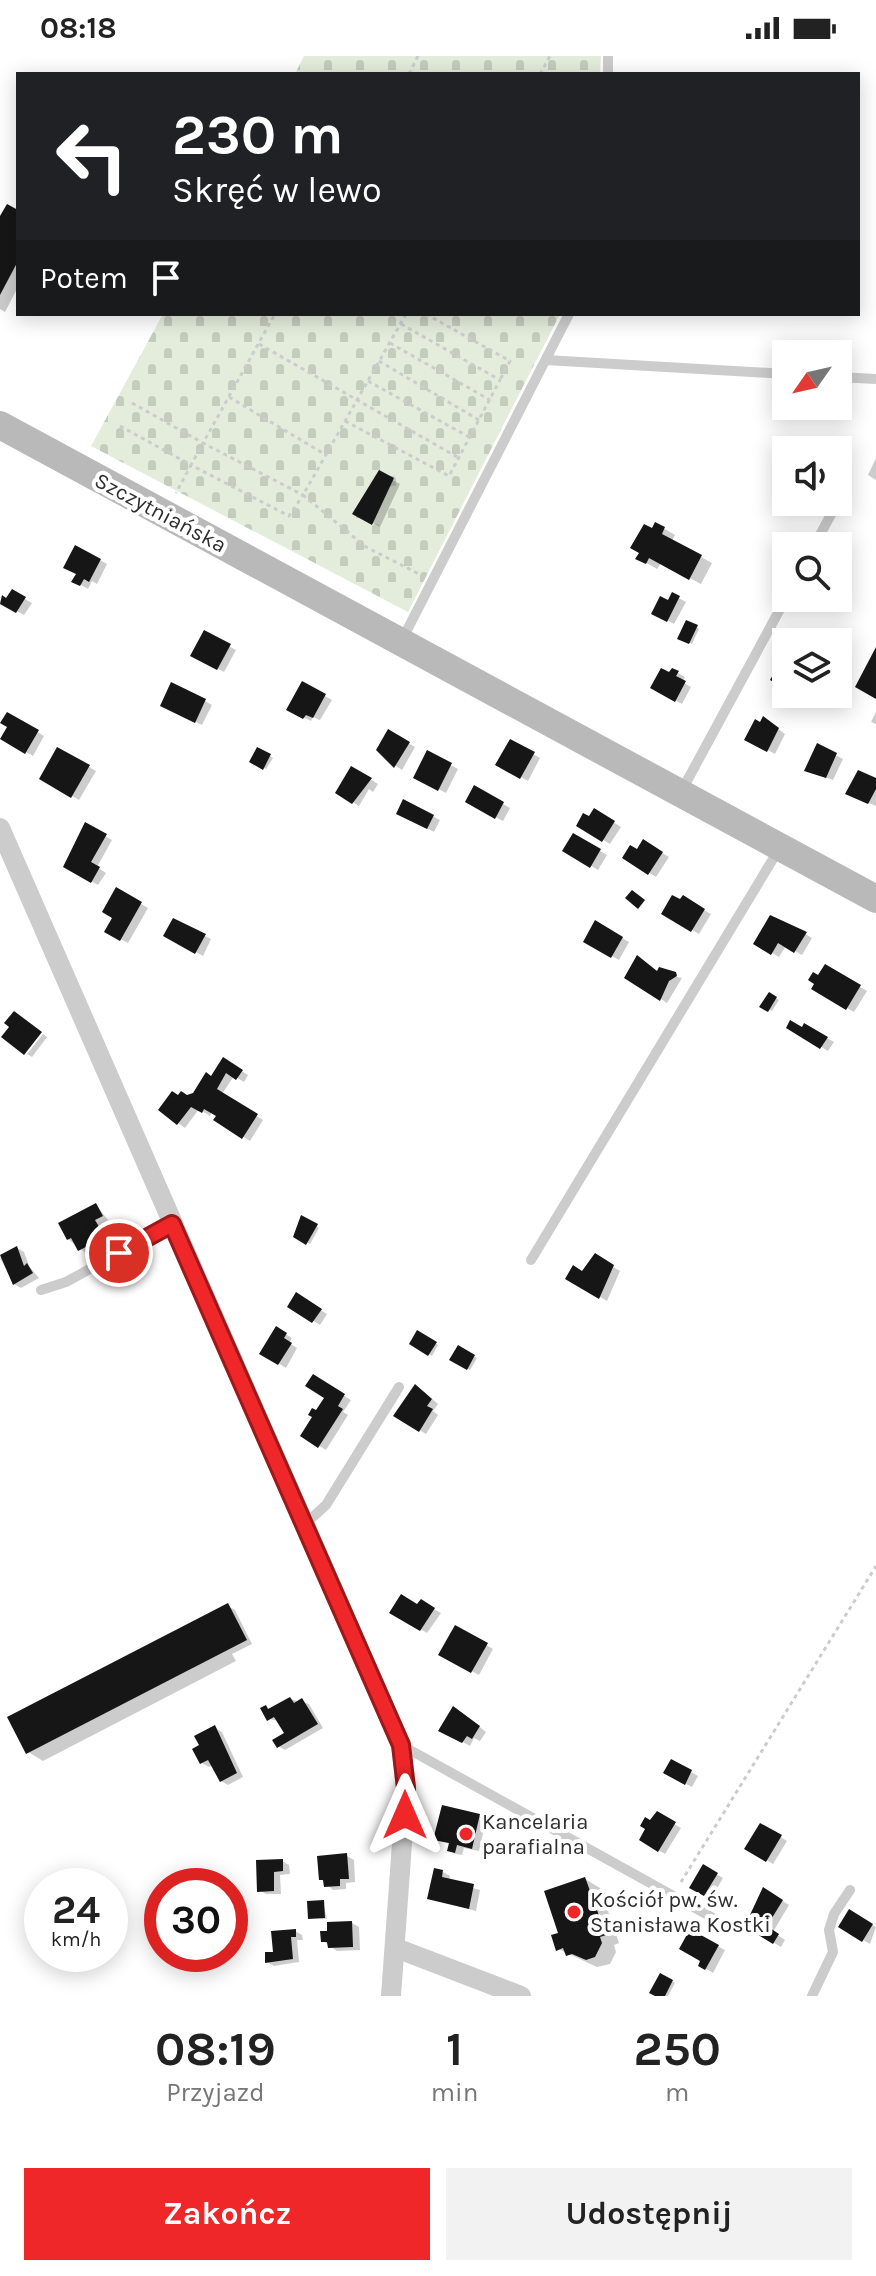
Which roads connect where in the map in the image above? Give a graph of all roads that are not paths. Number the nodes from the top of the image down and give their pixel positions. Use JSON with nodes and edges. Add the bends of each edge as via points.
{"nodes":[{"id":1,"x":568,"y":316,"type":"edge"},
{"id":2,"x":546,"y":360,"type":"junction"},
{"id":3,"x":772,"y":373,"type":"edge"},
{"id":4,"x":852,"y":378,"type":"edge"},
{"id":5,"x":876,"y":379,"type":"edge"},
{"id":6,"x":0,"y":425,"type":"edge"},
{"id":7,"x":778,"y":612,"type":"edge"},
{"id":8,"x":400,"y":643,"type":"junction"},
{"id":9,"x":680,"y":794,"type":"junction"},
{"id":10,"x":0,"y":828,"type":"edge"},
{"id":11,"x":780,"y":847,"type":"junction"},
{"id":12,"x":876,"y":899,"type":"edge"},
{"id":13,"x":172,"y":1224,"type":"junction"},
{"id":14,"x":531,"y":1260,"type":"dead end"},
{"id":15,"x":41,"y":1290,"type":"dead end"},
{"id":16,"x":399,"y":1387,"type":"dead end"},
{"id":17,"x":304,"y":1525,"type":"junction"},
{"id":18,"x":401,"y":1745,"type":"junction"},
{"id":19,"x":850,"y":1890,"type":"dead end"},
{"id":20,"x":724,"y":1924,"type":"dead end"},
{"id":21,"x":396,"y":1948,"type":"junction"},
{"id":22,"x":391,"y":1996,"type":"edge"},
{"id":23,"x":521,"y":1996,"type":"edge"},
{"id":24,"x":812,"y":1996,"type":"edge"}],
"edges":[{"from":1,"to":2,"type":"lane"},
{"from":2,"to":3,"type":"lane"},
{"from":2,"to":8,"type":"lane"},
{"from":4,"to":5,"type":"lane"},
{"from":6,"to":8,"type":"street","name":"Szczytniańska"},
{"from":7,"to":9,"type":"lane"},
{"from":8,"to":9,"type":"street","name":"Szczytniańska"},
{"from":9,"to":11,"type":"street","name":"Szczytniańska"},
{"from":10,"to":13,"type":"street"},
{"from":11,"to":12,"type":"street","name":"Szczytniańska"},
{"from":11,"to":14,"type":"lane"},
{"from":13,"to":15,"type":"lane","via":[[66,1282]]},
{"from":13,"to":17,"type":"street"},
{"from":16,"to":17,"type":"lane","via":[[326,1505]]},
{"from":17,"to":18,"type":"street"},
{"from":18,"to":20,"type":"lane"},
{"from":18,"to":21,"type":"street","via":[[406,1788]]},
{"from":19,"to":24,"type":"lane","via":[[834,1914],[829,1930],[833,1952]]},
{"from":21,"to":22,"type":"street"},
{"from":21,"to":23,"type":"street"}]}
